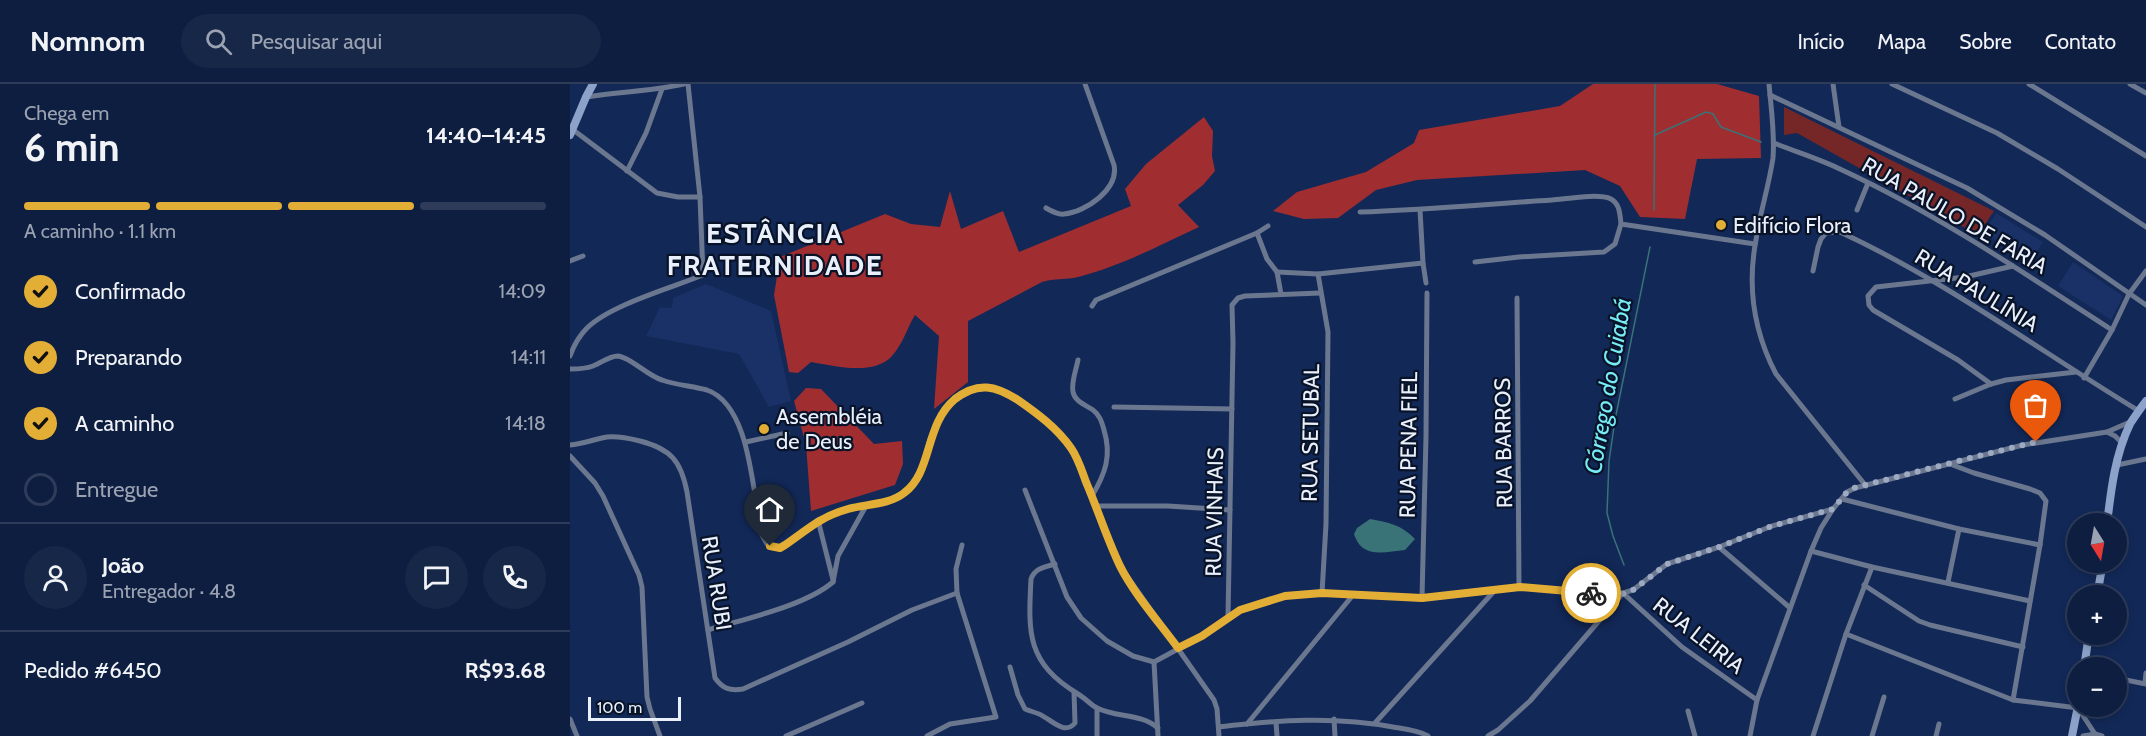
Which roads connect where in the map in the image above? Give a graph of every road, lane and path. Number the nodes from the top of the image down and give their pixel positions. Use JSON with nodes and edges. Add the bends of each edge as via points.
{"nodes":[{"id":1,"x":593,"y":84,"type":"edge"},
{"id":2,"x":686,"y":84,"type":"edge"},
{"id":3,"x":1085,"y":84,"type":"edge"},
{"id":4,"x":1769,"y":84,"type":"edge"},
{"id":5,"x":1833,"y":84,"type":"edge"},
{"id":6,"x":1892,"y":84,"type":"edge"},
{"id":7,"x":2029,"y":84,"type":"edge"},
{"id":8,"x":2130,"y":84,"type":"edge"},
{"id":9,"x":2037,"y":86,"type":"edge"},
{"id":10,"x":643,"y":87,"type":"edge"},
{"id":11,"x":662,"y":89,"type":"junction"},
{"id":12,"x":2146,"y":93,"type":"edge"},
{"id":13,"x":1770,"y":95,"type":"junction"},
{"id":14,"x":586,"y":97,"type":"junction"},
{"id":15,"x":1839,"y":127,"type":"junction"},
{"id":16,"x":571,"y":132,"type":"edge"},
{"id":17,"x":1773,"y":143,"type":"junction"},
{"id":18,"x":2146,"y":156,"type":"edge"},
{"id":19,"x":627,"y":171,"type":"junction"},
{"id":20,"x":1868,"y":183,"type":"junction"},
{"id":21,"x":700,"y":197,"type":"junction"},
{"id":22,"x":1046,"y":208,"type":"dead end"},
{"id":23,"x":1420,"y":210,"type":"junction"},
{"id":24,"x":1857,"y":210,"type":"dead end"},
{"id":25,"x":1360,"y":212,"type":"dead end"},
{"id":26,"x":1621,"y":224,"type":"junction"},
{"id":27,"x":1268,"y":226,"type":"dead end"},
{"id":28,"x":2146,"y":227,"type":"edge"},
{"id":29,"x":1257,"y":233,"type":"junction"},
{"id":30,"x":1755,"y":244,"type":"junction"},
{"id":31,"x":583,"y":256,"type":"dead end"},
{"id":32,"x":570,"y":261,"type":"edge"},
{"id":33,"x":1475,"y":262,"type":"dead end"},
{"id":34,"x":1423,"y":263,"type":"junction"},
{"id":35,"x":2013,"y":266,"type":"junction"},
{"id":36,"x":1813,"y":271,"type":"dead end"},
{"id":37,"x":2146,"y":271,"type":"edge"},
{"id":38,"x":1277,"y":272,"type":"junction"},
{"id":39,"x":1318,"y":274,"type":"junction"},
{"id":40,"x":1933,"y":281,"type":"junction"},
{"id":41,"x":1426,"y":283,"type":"dead end"},
{"id":42,"x":1320,"y":293,"type":"junction"},
{"id":43,"x":1427,"y":293,"type":"dead end"},
{"id":44,"x":1281,"y":294,"type":"junction"},
{"id":45,"x":2129,"y":294,"type":"junction"},
{"id":46,"x":1517,"y":298,"type":"dead end"},
{"id":47,"x":2146,"y":305,"type":"edge"},
{"id":48,"x":1092,"y":306,"type":"dead end"},
{"id":49,"x":2112,"y":330,"type":"junction"},
{"id":50,"x":570,"y":356,"type":"edge"},
{"id":51,"x":1078,"y":360,"type":"dead end"},
{"id":52,"x":570,"y":369,"type":"edge"},
{"id":53,"x":2076,"y":372,"type":"junction"},
{"id":54,"x":2084,"y":378,"type":"junction"},
{"id":55,"x":1991,"y":384,"type":"junction"},
{"id":56,"x":1954,"y":399,"type":"dead end"},
{"id":57,"x":2146,"y":401,"type":"edge"},
{"id":58,"x":1114,"y":407,"type":"dead end"},
{"id":59,"x":1232,"y":409,"type":"junction"},
{"id":60,"x":2139,"y":411,"type":"junction"},
{"id":61,"x":2132,"y":421,"type":"junction"},
{"id":62,"x":2107,"y":432,"type":"junction"},
{"id":63,"x":787,"y":433,"type":"dead end"},
{"id":64,"x":746,"y":442,"type":"junction"},
{"id":65,"x":2122,"y":444,"type":"junction"},
{"id":66,"x":570,"y":445,"type":"edge"},
{"id":67,"x":570,"y":456,"type":"edge"},
{"id":68,"x":2146,"y":459,"type":"edge"},
{"id":69,"x":1949,"y":463,"type":"junction"},
{"id":70,"x":2117,"y":465,"type":"junction"},
{"id":71,"x":1866,"y":486,"type":"junction"},
{"id":72,"x":1025,"y":489,"type":"dead end"},
{"id":73,"x":1092,"y":496,"type":"junction"},
{"id":74,"x":1842,"y":499,"type":"junction"},
{"id":75,"x":866,"y":506,"type":"junction"},
{"id":76,"x":1096,"y":506,"type":"junction"},
{"id":77,"x":1833,"y":509,"type":"junction"},
{"id":78,"x":1230,"y":510,"type":"junction"},
{"id":79,"x":2109,"y":513,"type":"edge"},
{"id":80,"x":819,"y":520,"type":"junction"},
{"id":81,"x":1959,"y":529,"type":"junction"},
{"id":82,"x":962,"y":545,"type":"dead end"},
{"id":83,"x":2040,"y":545,"type":"junction"},
{"id":84,"x":1719,"y":547,"type":"junction"},
{"id":85,"x":1811,"y":552,"type":"junction"},
{"id":86,"x":1055,"y":564,"type":"junction"},
{"id":87,"x":1872,"y":567,"type":"junction"},
{"id":88,"x":833,"y":582,"type":"junction"},
{"id":89,"x":1948,"y":582,"type":"junction"},
{"id":90,"x":1864,"y":585,"type":"junction"},
{"id":91,"x":1520,"y":587,"type":"junction"},
{"id":92,"x":1496,"y":589,"type":"junction"},
{"id":93,"x":957,"y":593,"type":"junction"},
{"id":94,"x":1322,"y":593,"type":"junction"},
{"id":95,"x":1623,"y":594,"type":"junction"},
{"id":96,"x":1353,"y":595,"type":"junction"},
{"id":97,"x":1422,"y":598,"type":"junction"},
{"id":98,"x":2030,"y":601,"type":"junction"},
{"id":99,"x":1789,"y":607,"type":"junction"},
{"id":100,"x":1228,"y":616,"type":"junction"},
{"id":101,"x":708,"y":630,"type":"junction"},
{"id":102,"x":1846,"y":634,"type":"junction"},
{"id":103,"x":2023,"y":647,"type":"junction"},
{"id":104,"x":1178,"y":648,"type":"junction"},
{"id":105,"x":1154,"y":662,"type":"junction"},
{"id":106,"x":1010,"y":667,"type":"dead end"},
{"id":107,"x":2146,"y":673,"type":"edge"},
{"id":108,"x":2127,"y":680,"type":"edge"},
{"id":109,"x":2145,"y":684,"type":"edge"},
{"id":110,"x":1074,"y":692,"type":"junction"},
{"id":111,"x":1884,"y":697,"type":"dead end"},
{"id":112,"x":1757,"y":700,"type":"junction"},
{"id":113,"x":2013,"y":700,"type":"junction"},
{"id":114,"x":862,"y":703,"type":"dead end"},
{"id":115,"x":1156,"y":704,"type":"junction"},
{"id":116,"x":2067,"y":706,"type":"edge"},
{"id":117,"x":1097,"y":708,"type":"junction"},
{"id":118,"x":1688,"y":711,"type":"dead end"},
{"id":119,"x":2076,"y":717,"type":"edge"},
{"id":120,"x":2084,"y":717,"type":"edge"},
{"id":121,"x":1145,"y":718,"type":"junction"},
{"id":122,"x":1334,"y":719,"type":"junction"},
{"id":123,"x":1276,"y":722,"type":"junction"},
{"id":124,"x":1375,"y":723,"type":"junction"},
{"id":125,"x":1247,"y":724,"type":"junction"},
{"id":126,"x":1939,"y":724,"type":"dead end"},
{"id":127,"x":571,"y":725,"type":"edge"},
{"id":128,"x":1219,"y":727,"type":"junction"},
{"id":129,"x":1396,"y":727,"type":"junction"},
{"id":130,"x":1158,"y":728,"type":"junction"},
{"id":131,"x":2095,"y":734,"type":"junction"},
{"id":132,"x":577,"y":736,"type":"edge"},
{"id":133,"x":660,"y":736,"type":"edge"},
{"id":134,"x":786,"y":736,"type":"edge"},
{"id":135,"x":927,"y":736,"type":"edge"},
{"id":136,"x":1097,"y":736,"type":"edge"},
{"id":137,"x":1158,"y":736,"type":"edge"},
{"id":138,"x":1219,"y":736,"type":"edge"},
{"id":139,"x":1277,"y":736,"type":"edge"},
{"id":140,"x":1335,"y":736,"type":"edge"},
{"id":141,"x":1396,"y":736,"type":"edge"},
{"id":142,"x":1428,"y":736,"type":"edge"},
{"id":143,"x":1488,"y":736,"type":"edge"},
{"id":144,"x":1695,"y":736,"type":"edge"},
{"id":145,"x":1750,"y":736,"type":"edge"},
{"id":146,"x":1813,"y":736,"type":"edge"},
{"id":147,"x":1872,"y":736,"type":"edge"},
{"id":148,"x":1936,"y":736,"type":"edge"},
{"id":149,"x":2072,"y":736,"type":"edge"},
{"id":150,"x":2083,"y":736,"type":"edge"},
{"id":151,"x":2102,"y":736,"type":"edge"}],
"edges":[{"from":1,"to":14,"type":"street"},
{"from":2,"to":11,"type":"street"},
{"from":2,"to":21,"type":"street"},
{"from":3,"to":22,"type":"street","via":[[1114,165],[1114,176],[1097,200],[1082,209],[1063,214]]},
{"from":4,"to":13,"type":"street"},
{"from":5,"to":15,"type":"street"},
{"from":6,"to":28,"type":"street","via":[[1996,133]]},
{"from":7,"to":9,"type":"street"},
{"from":8,"to":12,"type":"street"},
{"from":9,"to":18,"type":"street"},
{"from":10,"to":11,"type":"street"},
{"from":10,"to":14,"type":"street"},
{"from":11,"to":19,"type":"street"},
{"from":13,"to":15,"type":"street"},
{"from":13,"to":17,"type":"street"},
{"from":14,"to":16,"type":"street"},
{"from":15,"to":45,"type":"street","via":[[1976,194]]},
{"from":16,"to":19,"type":"street"},
{"from":17,"to":20,"type":"street","name":"RUA PAULO DE FARIA"},
{"from":17,"to":30,"type":"street"},
{"from":19,"to":21,"type":"street","via":[[657,193]]},
{"from":20,"to":24,"type":"street"},
{"from":20,"to":35,"type":"street","name":"RUA PAULO DE FARIA","via":[[1960,232]]},
{"from":21,"to":50,"type":"street","via":[[703,275],[601,317],[580,337]]},
{"from":23,"to":25,"type":"street"},
{"from":23,"to":26,"type":"street","via":[[1594,197],[1612,200]]},
{"from":23,"to":34,"type":"street"},
{"from":26,"to":30,"type":"street"},
{"from":26,"to":33,"type":"street","via":[[1615,244],[1604,252]]},
{"from":27,"to":29,"type":"street"},
{"from":29,"to":38,"type":"street"},
{"from":29,"to":48,"type":"street","via":[[1134,283],[1096,300]]},
{"from":30,"to":71,"type":"street","via":[[1752,293],[1766,354],[1793,397]]},
{"from":31,"to":32,"type":"street"},
{"from":34,"to":39,"type":"street"},
{"from":34,"to":41,"type":"street"},
{"from":35,"to":40,"type":"street"},
{"from":35,"to":49,"type":"street","name":"RUA PAULO DE FARIA"},
{"from":36,"to":40,"type":"street","name":"RUA PAULÍNIA","via":[[1821,238],[1826,233],[1840,232]]},
{"from":37,"to":45,"type":"street"},
{"from":38,"to":39,"type":"street"},
{"from":38,"to":44,"type":"street"},
{"from":39,"to":42,"type":"street","name":"RUA SETUBAL"},
{"from":40,"to":53,"type":"street","name":"RUA PAULÍNIA"},
{"from":40,"to":55,"type":"street","via":[[1876,287],[1868,296],[1869,305]]},
{"from":42,"to":44,"type":"street"},
{"from":42,"to":94,"type":"street","name":"RUA SETUBAL","via":[[1328,332]]},
{"from":43,"to":97,"type":"street","name":"RUA PENA FIEL"},
{"from":44,"to":59,"type":"street","name":"RUA VINHAIS","via":[[1238,298],[1232,305]]},
{"from":45,"to":47,"type":"street"},
{"from":45,"to":49,"type":"street"},
{"from":46,"to":91,"type":"street","name":"RUA BARROS"},
{"from":49,"to":54,"type":"street"},
{"from":51,"to":73,"type":"street","via":[[1073,394],[1097,414],[1109,450],[1105,473]]},
{"from":52,"to":64,"type":"street","via":[[591,367],[618,356],[662,381],[707,391],[726,405]]},
{"from":53,"to":54,"type":"street","name":"RUA PAULÍNIA"},
{"from":53,"to":55,"type":"street"},
{"from":54,"to":60,"type":"street","name":"RUA PAULÍNIA"},
{"from":55,"to":56,"type":"street"},
{"from":57,"to":60,"type":"street"},
{"from":58,"to":59,"type":"street"},
{"from":59,"to":78,"type":"street","name":"RUA VINHAIS"},
{"from":60,"to":61,"type":"street"},
{"from":61,"to":62,"type":"street"},
{"from":61,"to":65,"type":"street"},
{"from":62,"to":65,"type":"street"},
{"from":62,"to":69,"type":"street","via":[[2023,445]]},
{"from":63,"to":64,"type":"street"},
{"from":64,"to":80,"type":"street","via":[[760,526],[767,544],[780,548]]},
{"from":65,"to":70,"type":"street"},
{"from":66,"to":101,"type":"street","name":"RUA RUBI","via":[[622,436],[654,444],[672,456],[684,477]]},
{"from":67,"to":133,"type":"street","via":[[603,496],[639,575],[647,697]]},
{"from":68,"to":70,"type":"street"},
{"from":69,"to":71,"type":"street"},
{"from":69,"to":83,"type":"street","via":[[2040,493],[2046,501]]},
{"from":70,"to":79,"type":"street"},
{"from":71,"to":74,"type":"street","via":[[1847,492]]},
{"from":72,"to":86,"type":"street"},
{"from":73,"to":75,"type":"street","via":[[1073,450],[1053,426],[1007,393],[986,387],[964,394],[947,408],[930,439],[920,476],[906,492]]},
{"from":73,"to":76,"type":"street"},
{"from":74,"to":77,"type":"street"},
{"from":74,"to":81,"type":"street"},
{"from":75,"to":80,"type":"street"},
{"from":75,"to":88,"type":"street","via":[[838,556]]},
{"from":76,"to":78,"type":"street"},
{"from":76,"to":104,"type":"street","via":[[1125,575]]},
{"from":77,"to":84,"type":"street","via":[[1772,526]]},
{"from":77,"to":85,"type":"street"},
{"from":78,"to":100,"type":"street","name":"RUA VINHAIS"},
{"from":80,"to":88,"type":"street"},
{"from":81,"to":83,"type":"street"},
{"from":81,"to":89,"type":"street"},
{"from":82,"to":93,"type":"street","via":[[956,568]]},
{"from":83,"to":98,"type":"street"},
{"from":84,"to":95,"type":"street","via":[[1667,564]]},
{"from":84,"to":99,"type":"street"},
{"from":85,"to":87,"type":"street"},
{"from":85,"to":99,"type":"street"},
{"from":86,"to":105,"type":"street","via":[[1070,604],[1092,630],[1133,656]]},
{"from":86,"to":110,"type":"street","via":[[1033,573],[1030,637],[1049,670]]},
{"from":87,"to":89,"type":"street"},
{"from":87,"to":90,"type":"street"},
{"from":88,"to":101,"type":"street","via":[[792,604]]},
{"from":89,"to":98,"type":"street"},
{"from":90,"to":102,"type":"street"},
{"from":90,"to":103,"type":"street","via":[[1930,625]]},
{"from":91,"to":92,"type":"street"},
{"from":91,"to":95,"type":"street"},
{"from":92,"to":97,"type":"street"},
{"from":92,"to":124,"type":"street"},
{"from":93,"to":101,"type":"street","name":"RUA RUBI","via":[[732,691],[715,678]]},
{"from":93,"to":135,"type":"street","via":[[996,717],[950,724]]},
{"from":94,"to":96,"type":"street"},
{"from":94,"to":100,"type":"street","via":[[1285,596]]},
{"from":95,"to":112,"type":"street","name":"RUA LEIRIA","via":[[1682,647]]},
{"from":95,"to":143,"type":"street","via":[[1530,701]]},
{"from":96,"to":97,"type":"street"},
{"from":96,"to":125,"type":"street"},
{"from":98,"to":103,"type":"street"},
{"from":99,"to":112,"type":"street"},
{"from":100,"to":104,"type":"street"},
{"from":102,"to":113,"type":"street"},
{"from":102,"to":146,"type":"street"},
{"from":103,"to":113,"type":"street"},
{"from":104,"to":105,"type":"street"},
{"from":104,"to":128,"type":"street","via":[[1214,700]]},
{"from":105,"to":115,"type":"street"},
{"from":106,"to":110,"type":"street","via":[[1025,709],[1060,727],[1072,727],[1075,723]]},
{"from":107,"to":109,"type":"street"},
{"from":108,"to":109,"type":"street"},
{"from":110,"to":117,"type":"street"},
{"from":111,"to":147,"type":"street"},
{"from":112,"to":145,"type":"street"},
{"from":113,"to":116,"type":"street"},
{"from":114,"to":134,"type":"street"},
{"from":115,"to":121,"type":"street"},
{"from":115,"to":130,"type":"street"},
{"from":117,"to":121,"type":"street"},
{"from":117,"to":136,"type":"street"},
{"from":118,"to":144,"type":"street"},
{"from":119,"to":149,"type":"street"},
{"from":120,"to":131,"type":"street"},
{"from":121,"to":130,"type":"street"},
{"from":122,"to":123,"type":"street"},
{"from":122,"to":124,"type":"street"},
{"from":122,"to":140,"type":"street"},
{"from":123,"to":125,"type":"street"},
{"from":123,"to":139,"type":"street"},
{"from":124,"to":129,"type":"street"},
{"from":125,"to":128,"type":"street"},
{"from":126,"to":148,"type":"street"},
{"from":127,"to":132,"type":"street"},
{"from":128,"to":138,"type":"street"},
{"from":129,"to":141,"type":"street"},
{"from":129,"to":142,"type":"street"},
{"from":130,"to":137,"type":"street"},
{"from":131,"to":150,"type":"street"},
{"from":131,"to":151,"type":"street"}]}
